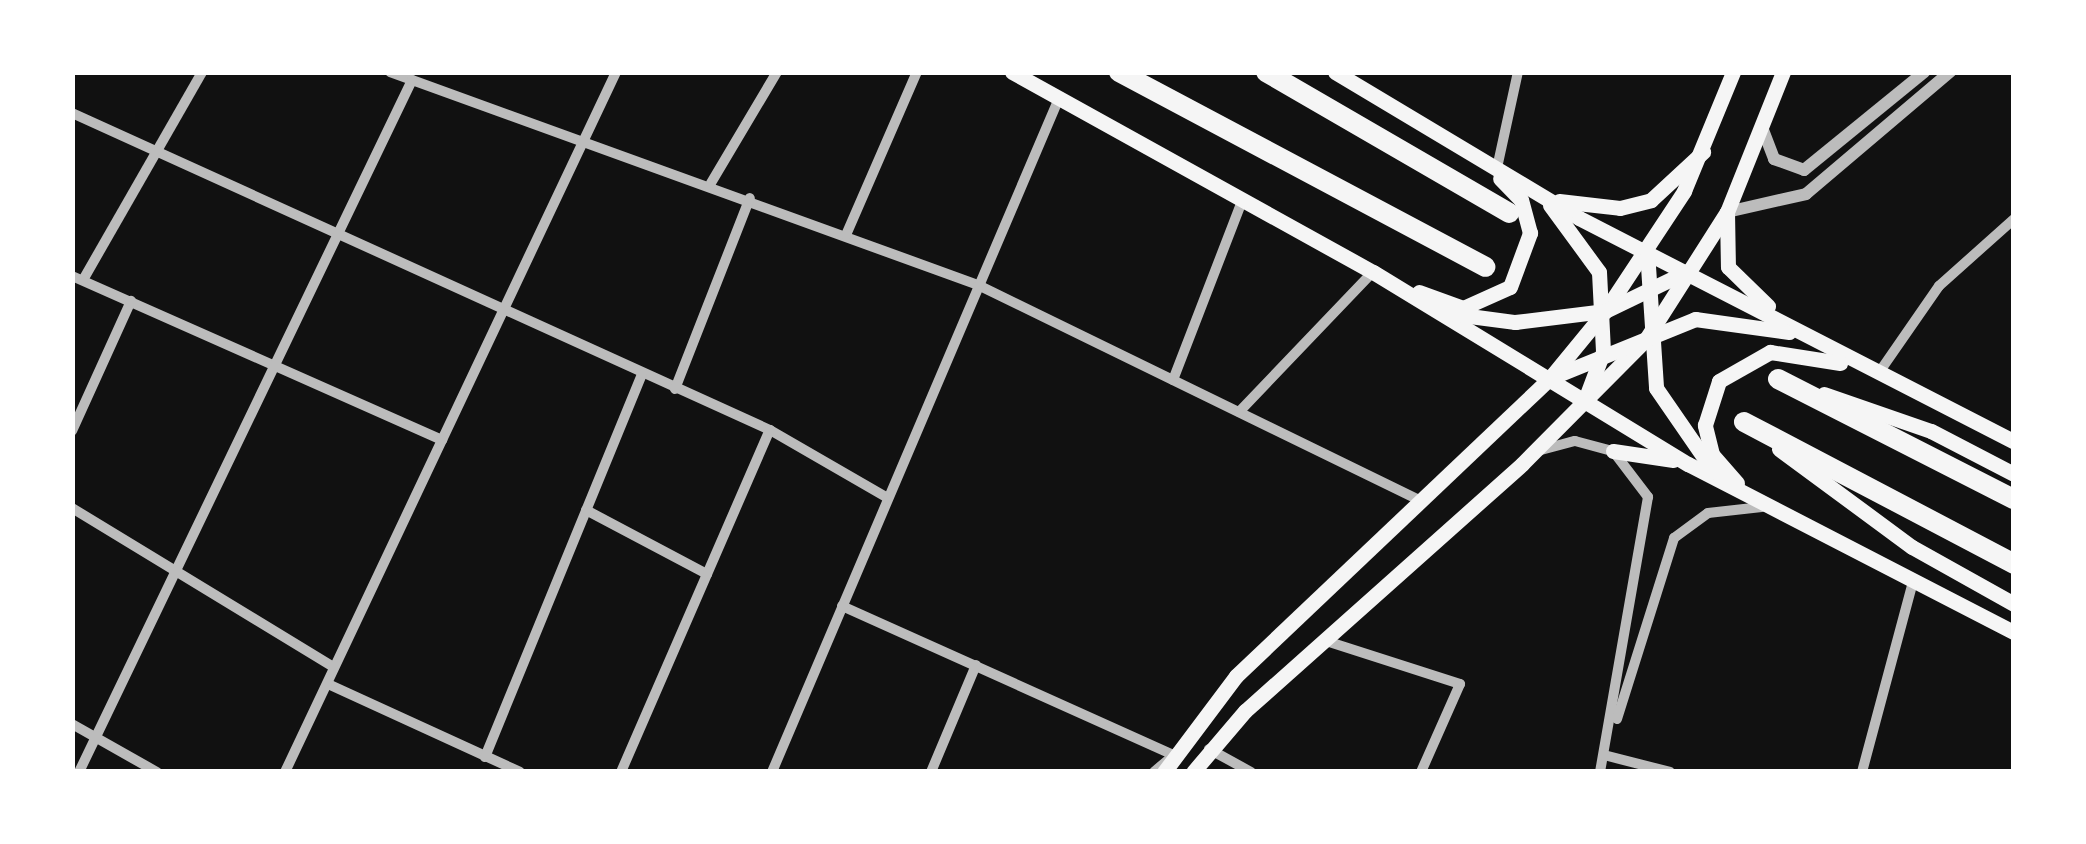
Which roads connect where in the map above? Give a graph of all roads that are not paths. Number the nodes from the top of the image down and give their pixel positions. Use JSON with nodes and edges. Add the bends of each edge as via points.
{"nodes":[{"id":1,"x":202,"y":72,"type":"edge"},
{"id":2,"x":390,"y":72,"type":"edge"},
{"id":3,"x":436,"y":72,"type":"edge"},
{"id":4,"x":616,"y":72,"type":"edge"},
{"id":5,"x":777,"y":72,"type":"edge"},
{"id":6,"x":917,"y":72,"type":"edge"},
{"id":7,"x":1012,"y":72,"type":"edge"},
{"id":8,"x":1120,"y":72,"type":"edge"},
{"id":9,"x":1266,"y":72,"type":"edge"},
{"id":10,"x":1335,"y":72,"type":"edge"},
{"id":11,"x":1518,"y":72,"type":"edge"},
{"id":12,"x":1734,"y":72,"type":"edge"},
{"id":13,"x":1783,"y":72,"type":"edge"},
{"id":14,"x":1924,"y":72,"type":"edge"},
{"id":15,"x":1950,"y":72,"type":"edge"},
{"id":16,"x":412,"y":80,"type":"junction"},
{"id":17,"x":431,"y":86,"type":"junction"},
{"id":18,"x":1060,"y":98,"type":"junction"},
{"id":19,"x":72,"y":112,"type":"edge"},
{"id":20,"x":1764,"y":130,"type":"junction"},
{"id":21,"x":587,"y":136,"type":"junction"},
{"id":22,"x":159,"y":148,"type":"junction"},
{"id":23,"x":1703,"y":152,"type":"junction"},
{"id":24,"x":1473,"y":153,"type":"junction"},
{"id":25,"x":1498,"y":168,"type":"junction"},
{"id":26,"x":711,"y":183,"type":"junction"},
{"id":27,"x":750,"y":198,"type":"junction"},
{"id":28,"x":1545,"y":199,"type":"junction"},
{"id":29,"x":1242,"y":201,"type":"junction"},
{"id":30,"x":1727,"y":212,"type":"junction"},
{"id":31,"x":1509,"y":213,"type":"dead end"},
{"id":32,"x":2014,"y":219,"type":"edge"},
{"id":33,"x":338,"y":230,"type":"junction"},
{"id":34,"x":846,"y":235,"type":"junction"},
{"id":35,"x":1646,"y":251,"type":"junction"},
{"id":36,"x":1485,"y":267,"type":"dead end"},
{"id":37,"x":1688,"y":272,"type":"junction"},
{"id":38,"x":1380,"y":276,"type":"junction"},
{"id":39,"x":78,"y":278,"type":"edge"},
{"id":40,"x":978,"y":285,"type":"junction"},
{"id":41,"x":1648,"y":288,"type":"junction"},
{"id":42,"x":1410,"y":295,"type":"junction"},
{"id":43,"x":130,"y":301,"type":"junction"},
{"id":44,"x":504,"y":310,"type":"junction"},
{"id":45,"x":1605,"y":311,"type":"junction"},
{"id":46,"x":1807,"y":336,"type":"junction"},
{"id":47,"x":1646,"y":339,"type":"junction"},
{"id":48,"x":1602,"y":352,"type":"junction"},
{"id":49,"x":272,"y":364,"type":"junction"},
{"id":50,"x":642,"y":375,"type":"junction"},
{"id":51,"x":1878,"y":375,"type":"junction"},
{"id":52,"x":1550,"y":378,"type":"junction"},
{"id":53,"x":1778,"y":379,"type":"joint"},
{"id":54,"x":1173,"y":380,"type":"junction"},
{"id":55,"x":675,"y":389,"type":"junction"},
{"id":56,"x":1585,"y":400,"type":"junction"},
{"id":57,"x":1239,"y":412,"type":"junction"},
{"id":58,"x":1744,"y":422,"type":"joint"},
{"id":59,"x":770,"y":430,"type":"junction"},
{"id":60,"x":72,"y":431,"type":"edge"},
{"id":61,"x":442,"y":440,"type":"junction"},
{"id":62,"x":2014,"y":442,"type":"edge"},
{"id":63,"x":1613,"y":451,"type":"junction"},
{"id":64,"x":1522,"y":464,"type":"junction"},
{"id":65,"x":1688,"y":464,"type":"junction"},
{"id":66,"x":2014,"y":474,"type":"edge"},
{"id":67,"x":1721,"y":480,"type":"junction"},
{"id":68,"x":888,"y":498,"type":"junction"},
{"id":69,"x":2014,"y":499,"type":"edge"},
{"id":70,"x":1420,"y":500,"type":"junction"},
{"id":71,"x":72,"y":508,"type":"edge"},
{"id":72,"x":1774,"y":508,"type":"junction"},
{"id":73,"x":586,"y":510,"type":"junction"},
{"id":74,"x":2014,"y":564,"type":"edge"},
{"id":75,"x":174,"y":573,"type":"junction"},
{"id":76,"x":707,"y":574,"type":"junction"},
{"id":77,"x":1912,"y":582,"type":"junction"},
{"id":78,"x":2014,"y":604,"type":"edge"},
{"id":79,"x":842,"y":606,"type":"junction"},
{"id":80,"x":2014,"y":632,"type":"edge"},
{"id":81,"x":1322,"y":640,"type":"junction"},
{"id":82,"x":976,"y":664,"type":"junction"},
{"id":83,"x":334,"y":667,"type":"junction"},
{"id":84,"x":328,"y":684,"type":"junction"},
{"id":85,"x":72,"y":724,"type":"edge"},
{"id":86,"x":96,"y":737,"type":"junction"},
{"id":87,"x":1208,"y":749,"type":"junction"},
{"id":88,"x":1604,"y":754,"type":"junction"},
{"id":89,"x":1174,"y":755,"type":"junction"},
{"id":90,"x":485,"y":756,"type":"junction"},
{"id":91,"x":505,"y":769,"type":"edge"},
{"id":92,"x":79,"y":772,"type":"edge"},
{"id":93,"x":157,"y":772,"type":"edge"},
{"id":94,"x":284,"y":772,"type":"edge"},
{"id":95,"x":520,"y":772,"type":"edge"},
{"id":96,"x":621,"y":772,"type":"edge"},
{"id":97,"x":772,"y":772,"type":"edge"},
{"id":98,"x":930,"y":772,"type":"edge"},
{"id":99,"x":1154,"y":772,"type":"edge"},
{"id":100,"x":1164,"y":772,"type":"edge"},
{"id":101,"x":1193,"y":772,"type":"edge"},
{"id":102,"x":1251,"y":772,"type":"edge"},
{"id":103,"x":1420,"y":772,"type":"edge"},
{"id":104,"x":1600,"y":772,"type":"edge"},
{"id":105,"x":1670,"y":772,"type":"edge"},
{"id":106,"x":1862,"y":772,"type":"edge"}],
"edges":[{"from":1,"to":22,"type":"street"},
{"from":2,"to":16,"type":"street"},
{"from":3,"to":17,"type":"street"},
{"from":4,"to":21,"type":"street"},
{"from":5,"to":26,"type":"street"},
{"from":6,"to":34,"type":"street"},
{"from":7,"to":18,"type":"main road"},
{"from":8,"to":36,"type":"highway"},
{"from":9,"to":31,"type":"highway"},
{"from":10,"to":24,"type":"main road"},
{"from":11,"to":25,"type":"street"},
{"from":12,"to":23,"type":"main road"},
{"from":13,"to":20,"type":"main road"},
{"from":14,"to":20,"type":"street","via":[[1804,170],[1774,159]]},
{"from":15,"to":30,"type":"street","via":[[1806,194]]},
{"from":16,"to":17,"type":"street"},
{"from":16,"to":33,"type":"street"},
{"from":17,"to":21,"type":"street"},
{"from":18,"to":29,"type":"main road"},
{"from":18,"to":40,"type":"street"},
{"from":19,"to":22,"type":"street"},
{"from":20,"to":30,"type":"main road"},
{"from":21,"to":26,"type":"street"},
{"from":21,"to":44,"type":"street"},
{"from":22,"to":33,"type":"street"},
{"from":22,"to":39,"type":"street"},
{"from":23,"to":28,"type":"main road","via":[[1634,205]]},
{"from":23,"to":35,"type":"main road"},
{"from":24,"to":25,"type":"main road"},
{"from":24,"to":38,"type":"main road","via":[[1521,200],[1530,233],[1510,287],[1463,308]]},
{"from":25,"to":28,"type":"main road"},
{"from":26,"to":27,"type":"street"},
{"from":27,"to":34,"type":"street"},
{"from":27,"to":55,"type":"street"},
{"from":28,"to":35,"type":"main road"},
{"from":28,"to":45,"type":"main road","via":[[1599,272]]},
{"from":29,"to":38,"type":"main road"},
{"from":29,"to":54,"type":"street"},
{"from":30,"to":37,"type":"main road"},
{"from":30,"to":46,"type":"main road","via":[[1728,267]]},
{"from":32,"to":51,"type":"street","via":[[1940,286]]},
{"from":33,"to":44,"type":"street"},
{"from":33,"to":49,"type":"street"},
{"from":34,"to":40,"type":"street"},
{"from":35,"to":37,"type":"main road"},
{"from":35,"to":41,"type":"main road"},
{"from":35,"to":45,"type":"main road"},
{"from":37,"to":41,"type":"main road"},
{"from":37,"to":46,"type":"main road"},
{"from":37,"to":47,"type":"main road"},
{"from":38,"to":42,"type":"main road"},
{"from":38,"to":57,"type":"street"},
{"from":39,"to":43,"type":"street"},
{"from":40,"to":54,"type":"street"},
{"from":40,"to":68,"type":"street"},
{"from":41,"to":45,"type":"main road"},
{"from":41,"to":47,"type":"main road"},
{"from":42,"to":45,"type":"main road","via":[[1469,320]]},
{"from":42,"to":52,"type":"main road"},
{"from":43,"to":49,"type":"street"},
{"from":43,"to":60,"type":"street"},
{"from":44,"to":50,"type":"street"},
{"from":44,"to":61,"type":"street"},
{"from":45,"to":48,"type":"main road"},
{"from":45,"to":52,"type":"main road"},
{"from":46,"to":47,"type":"main road","via":[[1694,318]]},
{"from":46,"to":51,"type":"main road"},
{"from":47,"to":48,"type":"main road"},
{"from":47,"to":56,"type":"main road"},
{"from":47,"to":67,"type":"main road","via":[[1676,427]]},
{"from":48,"to":52,"type":"main road"},
{"from":48,"to":56,"type":"main road"},
{"from":49,"to":61,"type":"street"},
{"from":49,"to":75,"type":"street"},
{"from":50,"to":55,"type":"street"},
{"from":50,"to":73,"type":"street"},
{"from":51,"to":62,"type":"main road"},
{"from":51,"to":72,"type":"main road","via":[[1809,352],[1770,352],[1719,381],[1705,424],[1712,454]]},
{"from":52,"to":56,"type":"main road"},
{"from":52,"to":70,"type":"main road"},
{"from":53,"to":66,"type":"main road","via":[[1890,414]]},
{"from":53,"to":69,"type":"highway"},
{"from":54,"to":57,"type":"street"},
{"from":55,"to":59,"type":"street"},
{"from":56,"to":64,"type":"main road"},
{"from":56,"to":65,"type":"main road"},
{"from":57,"to":70,"type":"street"},
{"from":58,"to":74,"type":"highway"},
{"from":58,"to":78,"type":"main road","via":[[1912,547]]},
{"from":59,"to":68,"type":"street"},
{"from":59,"to":76,"type":"street"},
{"from":61,"to":83,"type":"street"},
{"from":63,"to":64,"type":"street","via":[[1555,444]]},
{"from":63,"to":65,"type":"main road"},
{"from":63,"to":88,"type":"street","via":[[1648,497]]},
{"from":64,"to":81,"type":"main road"},
{"from":65,"to":67,"type":"main road"},
{"from":67,"to":72,"type":"main road"},
{"from":68,"to":79,"type":"street"},
{"from":70,"to":89,"type":"main road","via":[[1236,676]]},
{"from":71,"to":75,"type":"street"},
{"from":72,"to":77,"type":"main road"},
{"from":72,"to":88,"type":"street","via":[[1741,504],[1708,513],[1674,538]]},
{"from":73,"to":76,"type":"street"},
{"from":73,"to":90,"type":"street"},
{"from":75,"to":83,"type":"street"},
{"from":75,"to":86,"type":"street"},
{"from":76,"to":96,"type":"street"},
{"from":77,"to":80,"type":"main road"},
{"from":77,"to":106,"type":"street"},
{"from":79,"to":82,"type":"street"},
{"from":79,"to":97,"type":"street"},
{"from":81,"to":87,"type":"main road"},
{"from":81,"to":103,"type":"street","via":[[1460,684]]},
{"from":82,"to":89,"type":"street"},
{"from":82,"to":98,"type":"street"},
{"from":83,"to":84,"type":"street"},
{"from":84,"to":90,"type":"street"},
{"from":84,"to":94,"type":"street"},
{"from":85,"to":86,"type":"street"},
{"from":86,"to":92,"type":"street"},
{"from":86,"to":93,"type":"street"},
{"from":87,"to":101,"type":"main road"},
{"from":87,"to":102,"type":"street"},
{"from":88,"to":104,"type":"street"},
{"from":88,"to":105,"type":"street"},
{"from":89,"to":99,"type":"street"},
{"from":89,"to":100,"type":"main road"},
{"from":90,"to":91,"type":"street"},
{"from":91,"to":95,"type":"street"}]}
